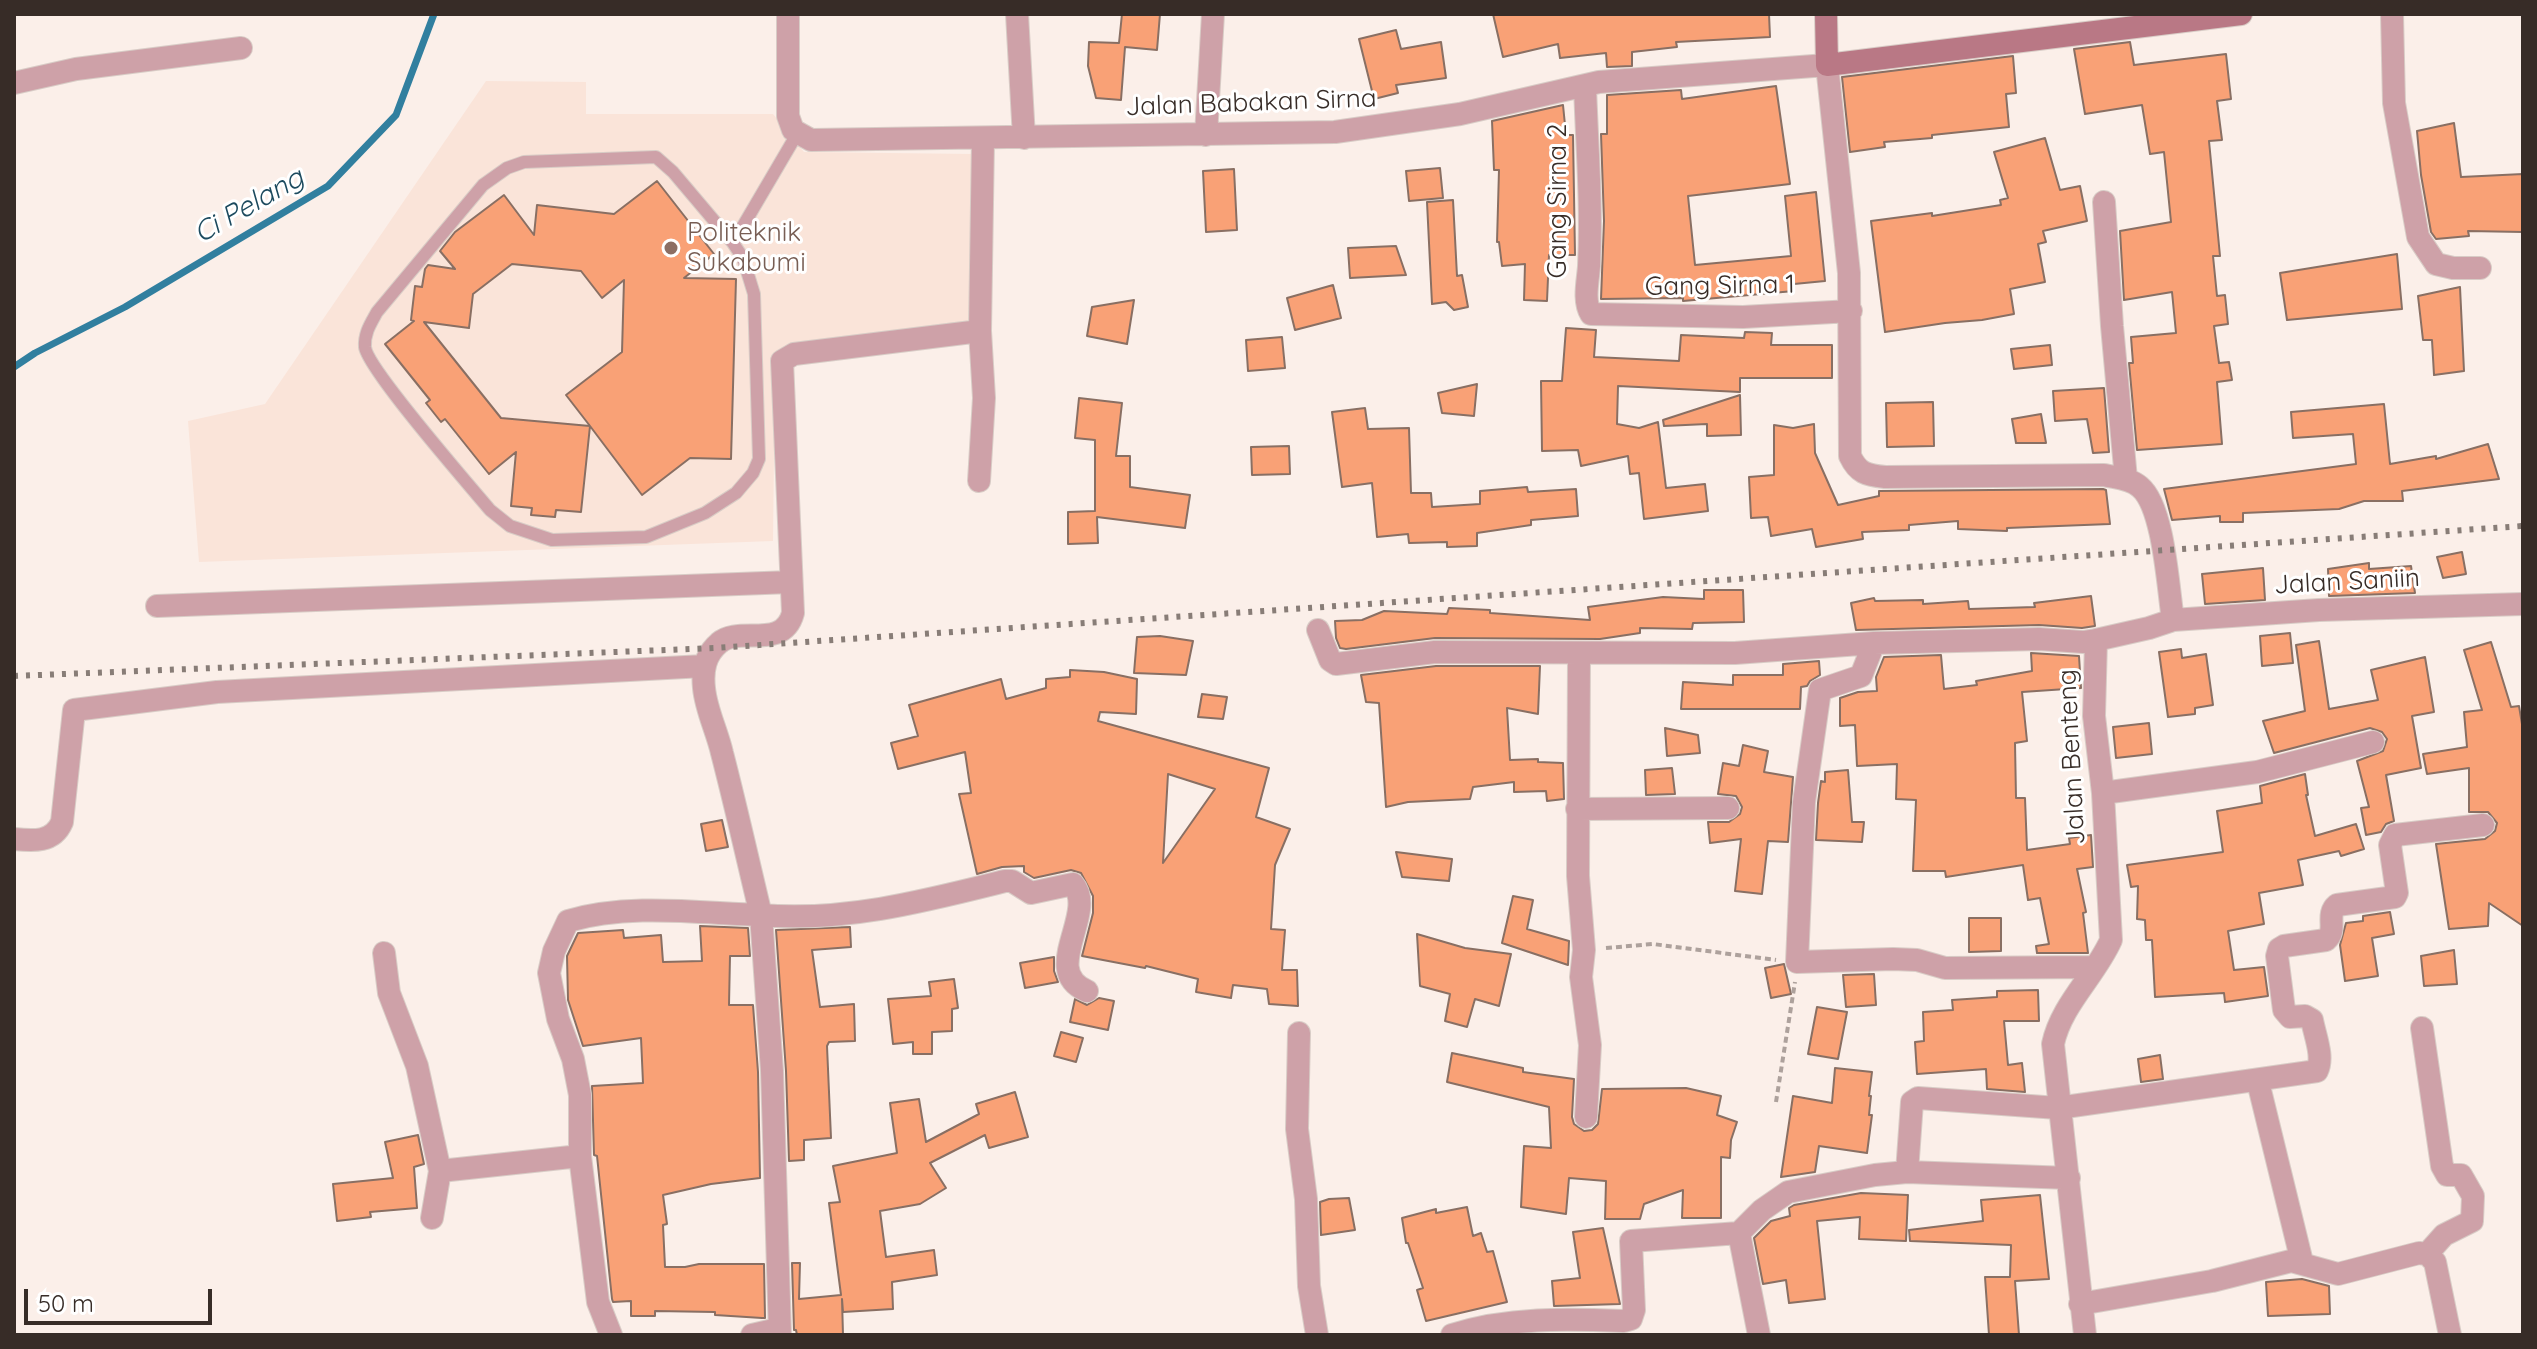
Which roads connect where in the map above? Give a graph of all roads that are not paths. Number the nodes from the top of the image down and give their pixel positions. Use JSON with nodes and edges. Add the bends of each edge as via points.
{"nodes":[{"id":1,"x":788,"y":14,"type":"edge"},
{"id":2,"x":1017,"y":14,"type":"edge"},
{"id":3,"x":1213,"y":14,"type":"edge"},
{"id":4,"x":1826,"y":14,"type":"edge"},
{"id":5,"x":2236,"y":14,"type":"edge"},
{"id":6,"x":2392,"y":14,"type":"edge"},
{"id":7,"x":241,"y":48,"type":"dead end"},
{"id":8,"x":1827,"y":65,"type":"junction"},
{"id":9,"x":14,"y":83,"type":"edge"},
{"id":10,"x":1585,"y":86,"type":"junction"},
{"id":11,"x":797,"y":134,"type":"junction"},
{"id":12,"x":1206,"y":135,"type":"junction"},
{"id":13,"x":1024,"y":138,"type":"junction"},
{"id":14,"x":983,"y":139,"type":"junction"},
{"id":15,"x":2104,"y":202,"type":"dead end"},
{"id":16,"x":733,"y":243,"type":"junction"},
{"id":17,"x":2480,"y":268,"type":"dead end"},
{"id":18,"x":1851,"y":311,"type":"junction"},
{"id":19,"x":1591,"y":314,"type":"joint"},
{"id":20,"x":980,"y":331,"type":"junction"},
{"id":21,"x":2126,"y":479,"type":"junction"},
{"id":22,"x":979,"y":481,"type":"dead end"},
{"id":23,"x":791,"y":582,"type":"junction"},
{"id":24,"x":2523,"y":604,"type":"edge"},
{"id":25,"x":157,"y":606,"type":"dead end"},
{"id":26,"x":2173,"y":620,"type":"junction"},
{"id":27,"x":1318,"y":630,"type":"dead end"},
{"id":28,"x":2096,"y":640,"type":"junction"},
{"id":29,"x":1874,"y":643,"type":"junction"},
{"id":30,"x":1579,"y":653,"type":"junction"},
{"id":31,"x":704,"y":666,"type":"junction"},
{"id":32,"x":2373,"y":742,"type":"dead end"},
{"id":33,"x":2103,"y":793,"type":"junction"},
{"id":34,"x":1728,"y":808,"type":"dead end"},
{"id":35,"x":1577,"y":809,"type":"junction"},
{"id":36,"x":2483,"y":825,"type":"dead end"},
{"id":37,"x":14,"y":839,"type":"edge"},
{"id":38,"x":761,"y":915,"type":"junction"},
{"id":39,"x":384,"y":953,"type":"dead end"},
{"id":40,"x":2095,"y":967,"type":"junction"},
{"id":41,"x":1087,"y":991,"type":"dead end"},
{"id":42,"x":2422,"y":1028,"type":"dead end"},
{"id":43,"x":1299,"y":1033,"type":"dead end"},
{"id":44,"x":2258,"y":1082,"type":"junction"},
{"id":45,"x":2058,"y":1108,"type":"junction"},
{"id":46,"x":1586,"y":1117,"type":"dead end"},
{"id":47,"x":580,"y":1156,"type":"junction"},
{"id":48,"x":440,"y":1171,"type":"junction"},
{"id":49,"x":1907,"y":1172,"type":"junction"},
{"id":50,"x":2069,"y":1178,"type":"junction"},
{"id":51,"x":432,"y":1218,"type":"dead end"},
{"id":52,"x":1739,"y":1233,"type":"junction"},
{"id":53,"x":2427,"y":1254,"type":"junction"},
{"id":54,"x":2302,"y":1262,"type":"junction"},
{"id":55,"x":2080,"y":1304,"type":"junction"},
{"id":56,"x":779,"y":1332,"type":"edge"},
{"id":57,"x":611,"y":1335,"type":"edge"},
{"id":58,"x":752,"y":1335,"type":"edge"},
{"id":59,"x":1317,"y":1335,"type":"edge"},
{"id":60,"x":1452,"y":1335,"type":"edge"},
{"id":61,"x":1759,"y":1335,"type":"edge"},
{"id":62,"x":2085,"y":1335,"type":"edge"},
{"id":63,"x":2450,"y":1335,"type":"edge"}],
"edges":[{"from":1,"to":11,"type":"street","via":[[788,116]]},
{"from":2,"to":13,"type":"street"},
{"from":3,"to":12,"type":"street"},
{"from":4,"to":8,"type":"main road"},
{"from":5,"to":8,"type":"main road"},
{"from":6,"to":17,"type":"street","via":[[2394,103],[2418,237],[2436,264]]},
{"from":7,"to":9,"type":"street","via":[[76,69]]},
{"from":8,"to":10,"type":"street","name":"Jalan Babakan Sirna"},
{"from":8,"to":18,"type":"street"},
{"from":10,"to":12,"type":"street","name":"Jalan Babakan Sirna","via":[[1391,126]]},
{"from":10,"to":19,"type":"street","name":"Gang Sirna 2"},
{"from":11,"to":14,"type":"street","name":"Jalan Babakan Sirna","via":[[811,140]]},
{"from":11,"to":16,"type":"lane"},
{"from":12,"to":13,"type":"street","name":"Jalan Babakan Sirna"},
{"from":13,"to":14,"type":"street","name":"Jalan Babakan Sirna"},
{"from":14,"to":20,"type":"street"},
{"from":15,"to":21,"type":"street"},
{"from":16,"to":16,"type":"lane","via":[[656,157],[524,162],[483,185],[377,312],[366,331],[365,349],[480,498],[510,526],[552,540],[646,537],[705,513],[736,493],[759,459],[754,294]]},
{"from":18,"to":19,"type":"street","name":"Gang Sirna 1","via":[[1743,317]]},
{"from":18,"to":21,"type":"street","via":[[1850,456],[1856,470],[1885,477]]},
{"from":20,"to":22,"type":"street","via":[[984,398]]},
{"from":20,"to":23,"type":"street","via":[[794,354],[782,361]]},
{"from":21,"to":26,"type":"street","via":[[2141,488],[2157,515]]},
{"from":23,"to":25,"type":"street"},
{"from":23,"to":31,"type":"street","via":[[793,613],[787,627],[768,635],[723,640]]},
{"from":24,"to":26,"type":"street","name":"Jalan Saniin"},
{"from":26,"to":28,"type":"street","name":"Jalan Benteng"},
{"from":27,"to":30,"type":"street","via":[[1336,664],[1435,652]]},
{"from":28,"to":29,"type":"street"},
{"from":28,"to":33,"type":"street","name":"Jalan Benteng","via":[[2094,716]]},
{"from":29,"to":30,"type":"street","via":[[1735,653]]},
{"from":29,"to":40,"type":"street","via":[[1861,676],[1820,690],[1804,802],[1797,962],[1893,959],[1945,968]]},
{"from":30,"to":35,"type":"street"},
{"from":31,"to":37,"type":"street","via":[[217,692],[74,710],[60,828],[36,841]]},
{"from":31,"to":38,"type":"street","via":[[707,703]]},
{"from":32,"to":33,"type":"street","via":[[2257,772]]},
{"from":33,"to":40,"type":"street","name":"Jalan Benteng","via":[[2111,940]]},
{"from":34,"to":35,"type":"street"},
{"from":35,"to":46,"type":"street","via":[[1581,977],[1590,1045]]},
{"from":36,"to":44,"type":"street","via":[[2395,835],[2390,845],[2395,897],[2337,905],[2326,940],[2279,949],[2284,1010],[2290,1017],[2312,1020],[2320,1066],[2309,1075]]},
{"from":38,"to":41,"type":"street","via":[[869,911],[1005,881],[1031,893],[1073,884],[1079,902],[1067,965],[1076,985]]},
{"from":38,"to":47,"type":"street","via":[[635,912],[568,921],[549,973],[580,1095]]},
{"from":38,"to":56,"type":"street","via":[[772,1071]]},
{"from":39,"to":48,"type":"street","via":[[389,993],[417,1066]]},
{"from":40,"to":45,"type":"street","name":"Jalan Benteng","via":[[2055,1033]]},
{"from":42,"to":53,"type":"street","via":[[2442,1166],[2447,1175],[2461,1175],[2473,1196],[2472,1221],[2444,1235]]},
{"from":43,"to":59,"type":"street","via":[[1297,1129]]},
{"from":44,"to":45,"type":"street"},
{"from":44,"to":54,"type":"street"},
{"from":45,"to":49,"type":"street","via":[[1915,1099]]},
{"from":45,"to":50,"type":"street","name":"Jalan Benteng"},
{"from":47,"to":48,"type":"street"},
{"from":47,"to":57,"type":"street","via":[[598,1302]]},
{"from":48,"to":51,"type":"street"},
{"from":49,"to":50,"type":"street"},
{"from":49,"to":52,"type":"street","via":[[1788,1192]]},
{"from":50,"to":55,"type":"street","name":"Jalan Benteng"},
{"from":52,"to":60,"type":"street","via":[[1631,1241],[1631,1319],[1502,1324]]},
{"from":52,"to":61,"type":"street"},
{"from":53,"to":54,"type":"street","via":[[2338,1274]]},
{"from":53,"to":63,"type":"street","via":[[2435,1262]]},
{"from":54,"to":55,"type":"street"},
{"from":55,"to":62,"type":"street","name":"Jalan Benteng"},
{"from":56,"to":58,"type":"street"}]}
